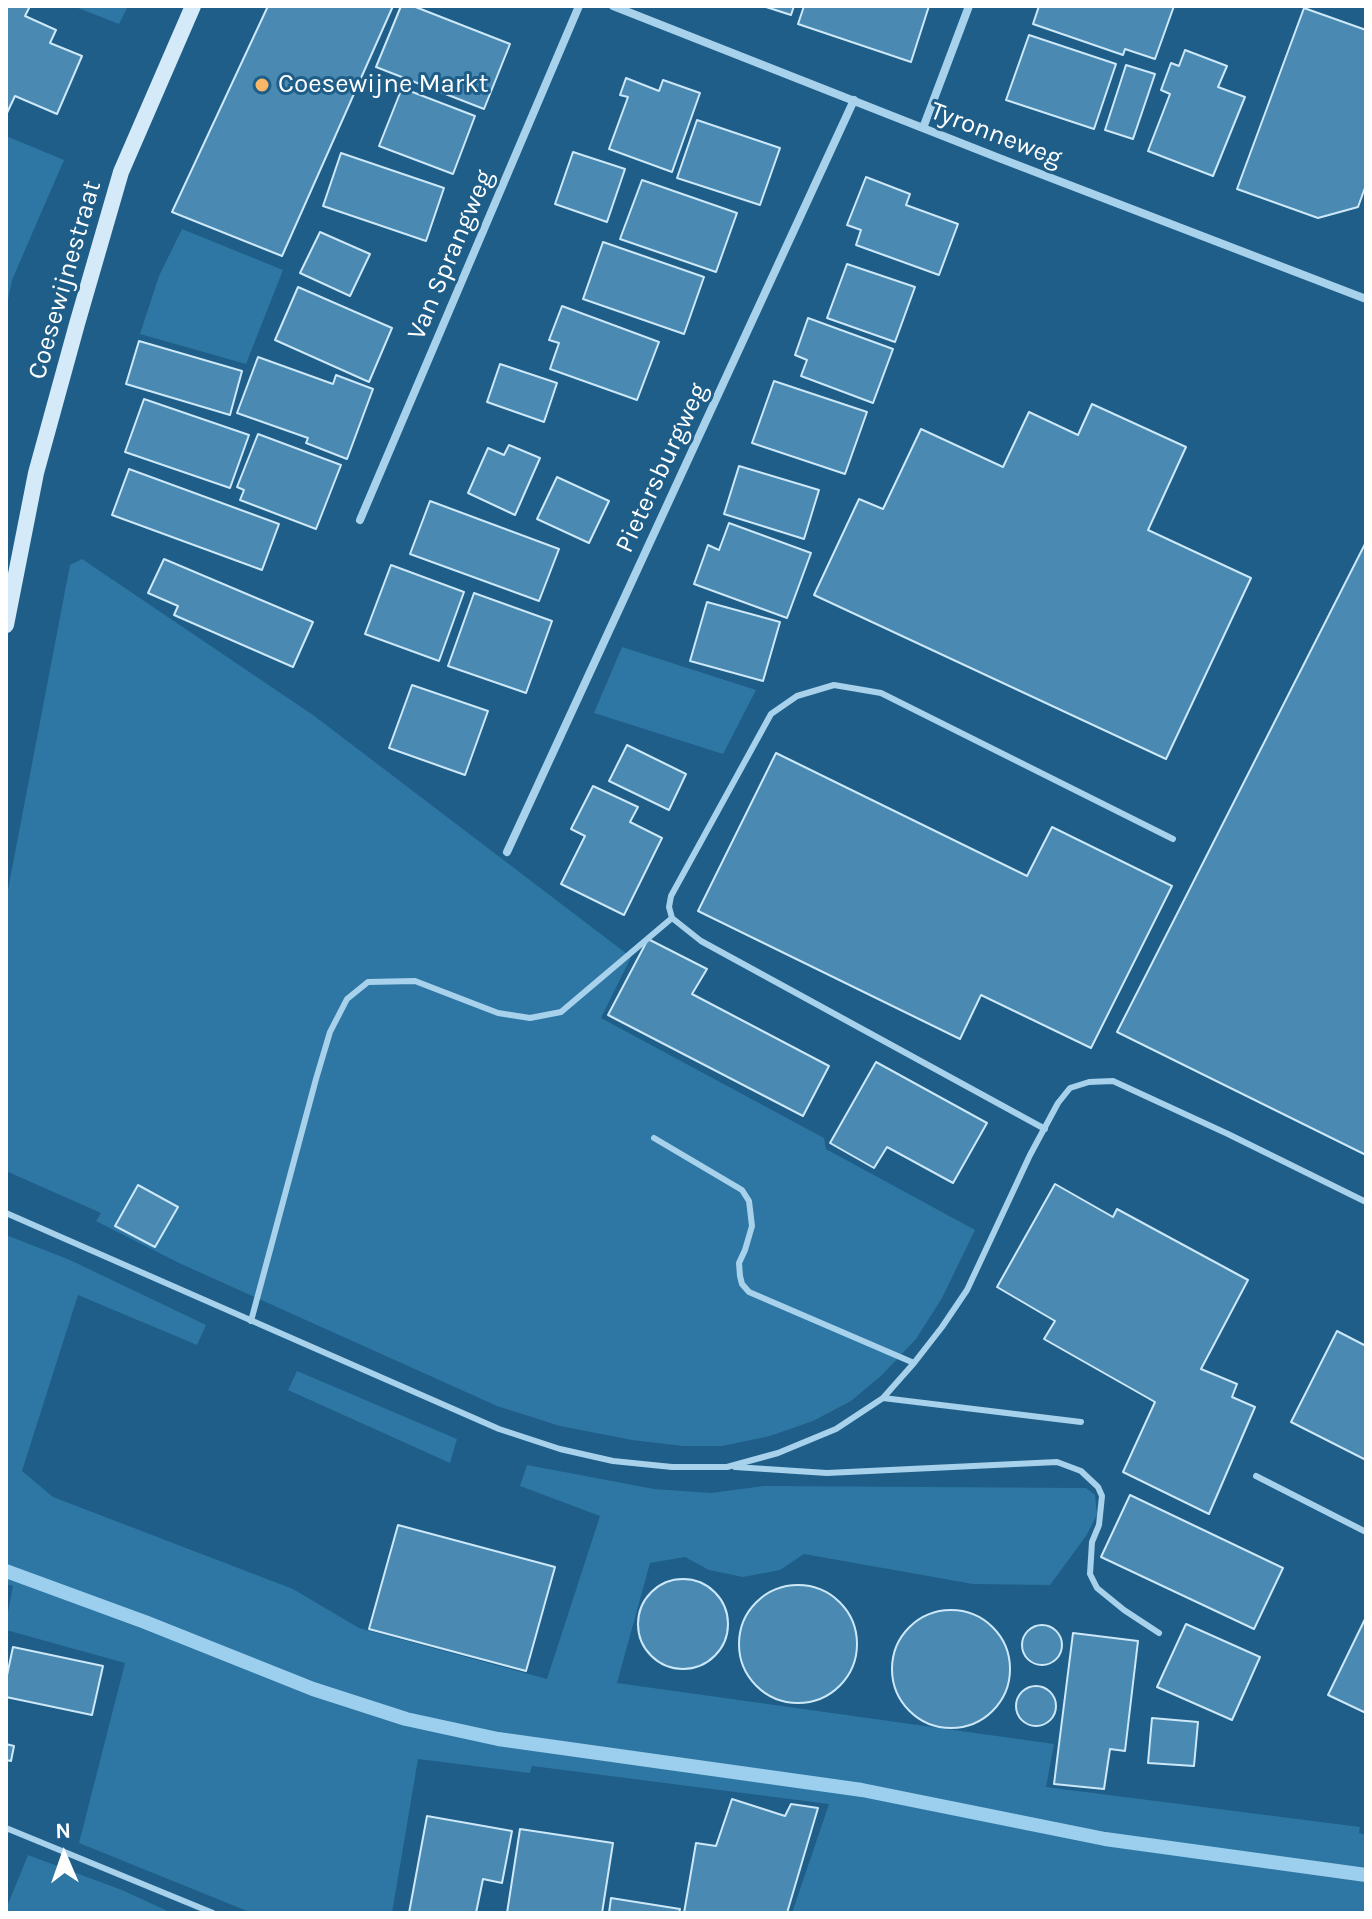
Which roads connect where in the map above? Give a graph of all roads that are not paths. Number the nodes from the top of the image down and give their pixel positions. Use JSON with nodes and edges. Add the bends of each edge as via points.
{"nodes":[{"id":1,"x":193,"y":6,"type":"edge"},
{"id":2,"x":579,"y":6,"type":"edge"},
{"id":3,"x":613,"y":6,"type":"edge"},
{"id":4,"x":969,"y":6,"type":"edge"},
{"id":5,"x":637,"y":11,"type":"edge"},
{"id":6,"x":854,"y":100,"type":"junction"},
{"id":7,"x":923,"y":128,"type":"junction"},
{"id":8,"x":1366,"y":299,"type":"edge"},
{"id":9,"x":360,"y":520,"type":"dead end"},
{"id":10,"x":6,"y":625,"type":"edge"},
{"id":11,"x":1173,"y":839,"type":"dead end"},
{"id":12,"x":507,"y":852,"type":"dead end"},
{"id":13,"x":672,"y":918,"type":"junction"},
{"id":14,"x":1045,"y":1129,"type":"junction"},
{"id":15,"x":654,"y":1138,"type":"dead end"},
{"id":16,"x":1366,"y":1202,"type":"edge"},
{"id":17,"x":6,"y":1213,"type":"edge"},
{"id":18,"x":251,"y":1321,"type":"junction"},
{"id":19,"x":914,"y":1363,"type":"junction"},
{"id":20,"x":883,"y":1398,"type":"junction"},
{"id":21,"x":1081,"y":1422,"type":"dead end"},
{"id":22,"x":727,"y":1467,"type":"junction"},
{"id":23,"x":1256,"y":1476,"type":"dead end"},
{"id":24,"x":1366,"y":1532,"type":"edge"},
{"id":25,"x":1159,"y":1633,"type":"dead end"},
{"id":26,"x":6,"y":1828,"type":"edge"},
{"id":27,"x":213,"y":1913,"type":"edge"}],
"edges":[{"from":1,"to":10,"type":"main road","name":"Coesewijnestraat","via":[[121,172],[36,473]]},
{"from":2,"to":9,"type":"street","name":"Van Sprangweg"},
{"from":3,"to":5,"type":"street","name":"Tyronneweg"},
{"from":4,"to":7,"type":"street"},
{"from":5,"to":6,"type":"street","name":"Tyronneweg"},
{"from":6,"to":7,"type":"street","name":"Tyronneweg"},
{"from":6,"to":12,"type":"street","name":"Pietersburgweg"},
{"from":7,"to":8,"type":"street","name":"Tyronneweg"},
{"from":11,"to":13,"type":"lane","via":[[881,693],[834,685],[797,696],[771,714],[671,896]]},
{"from":13,"to":14,"type":"lane","via":[[701,941]]},
{"from":13,"to":18,"type":"lane","via":[[561,1012],[530,1018],[498,1013],[415,981],[368,982],[347,999],[330,1032]]},
{"from":14,"to":16,"type":"lane","via":[[1070,1088],[1113,1081]]},
{"from":14,"to":19,"type":"lane","via":[[967,1290]]},
{"from":15,"to":19,"type":"lane","via":[[742,1190],[749,1201],[752,1226],[739,1263],[742,1284],[749,1292]]},
{"from":17,"to":18,"type":"lane"},
{"from":18,"to":22,"type":"lane","via":[[499,1429],[560,1449],[613,1461]]},
{"from":19,"to":20,"type":"lane"},
{"from":20,"to":21,"type":"lane"},
{"from":20,"to":22,"type":"lane","via":[[836,1429]]},
{"from":22,"to":25,"type":"lane","via":[[827,1473],[1057,1462],[1081,1471],[1102,1496],[1090,1574],[1097,1588]]},
{"from":23,"to":24,"type":"lane"},
{"from":26,"to":27,"type":"lane"}]}
